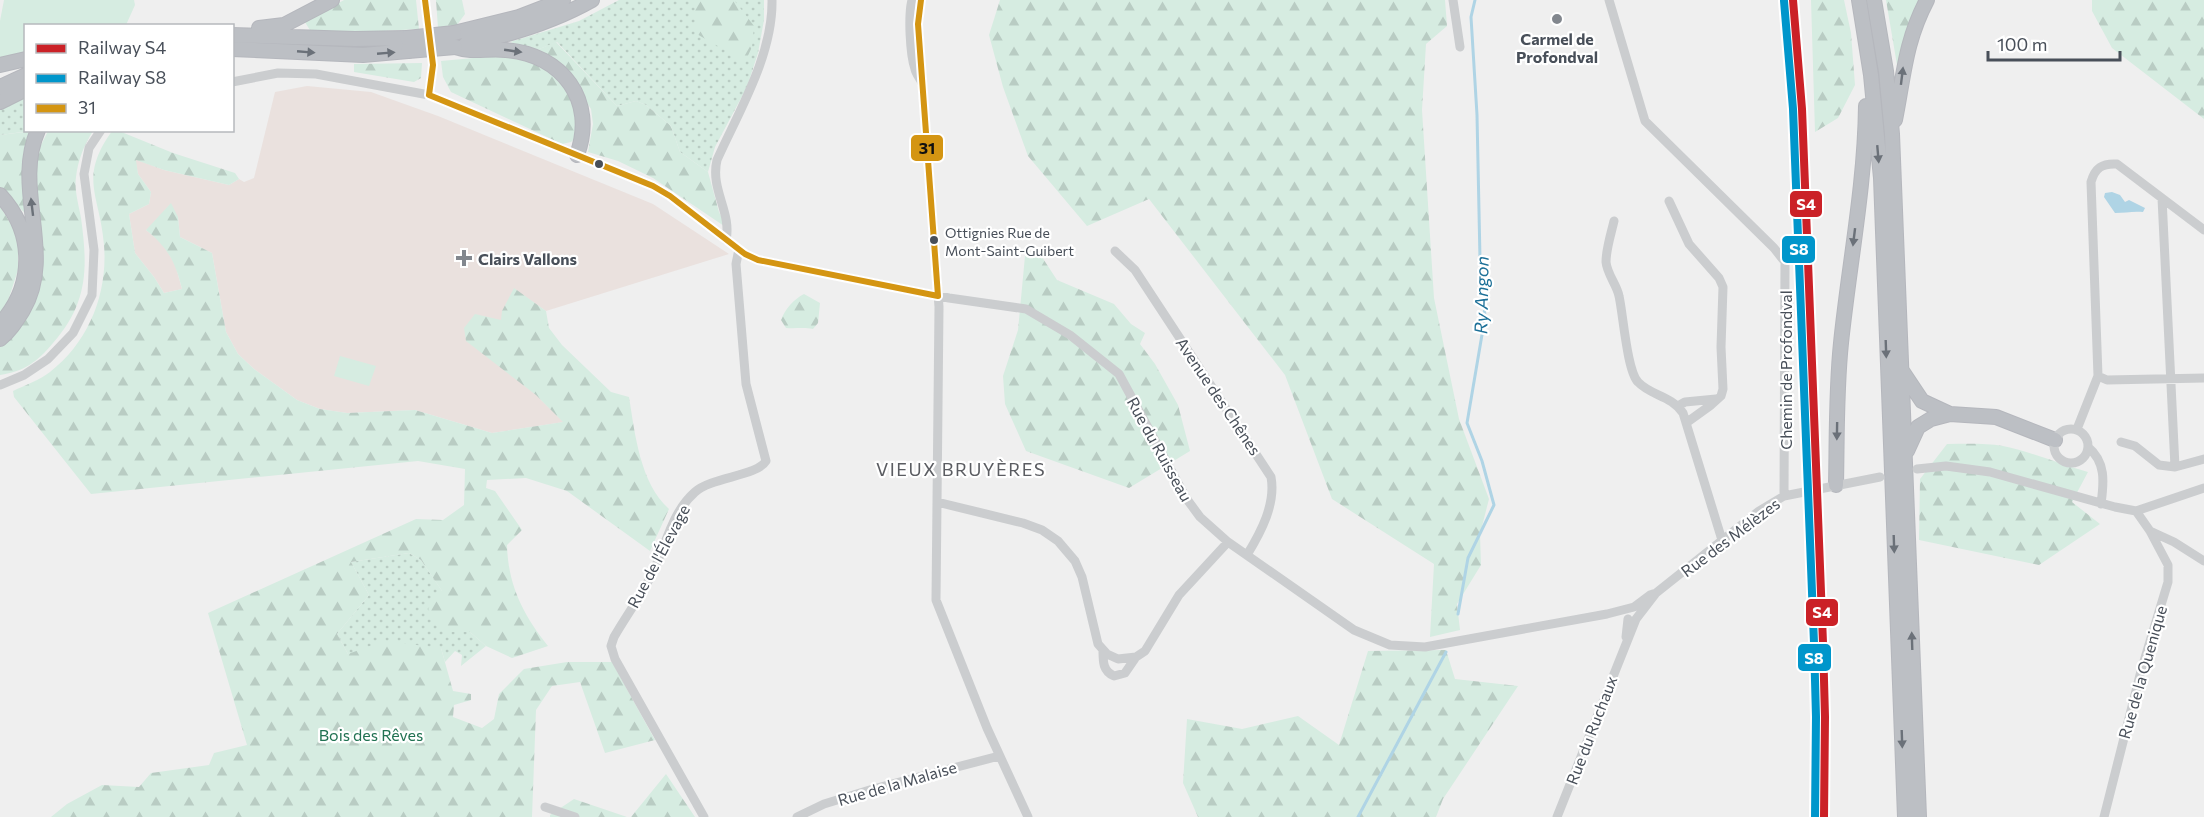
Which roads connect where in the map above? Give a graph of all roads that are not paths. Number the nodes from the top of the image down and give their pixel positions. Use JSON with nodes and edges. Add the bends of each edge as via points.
{"nodes":[{"id":1,"x":425,"y":0,"type":"edge"},
{"id":2,"x":563,"y":0,"type":"edge"},
{"id":3,"x":592,"y":0,"type":"edge"},
{"id":4,"x":772,"y":0,"type":"edge"},
{"id":5,"x":912,"y":0,"type":"edge"},
{"id":6,"x":921,"y":0,"type":"edge"},
{"id":7,"x":1453,"y":0,"type":"edge"},
{"id":8,"x":1609,"y":0,"type":"edge"},
{"id":9,"x":1859,"y":0,"type":"edge"},
{"id":10,"x":1874,"y":0,"type":"edge"},
{"id":11,"x":1928,"y":0,"type":"edge"},
{"id":12,"x":327,"y":3,"type":"edge"},
{"id":13,"x":234,"y":39,"type":"edge"},
{"id":14,"x":234,"y":40,"type":"edge"},
{"id":15,"x":234,"y":40,"type":"edge"},
{"id":16,"x":455,"y":40,"type":"junction"},
{"id":17,"x":407,"y":45,"type":"junction"},
{"id":18,"x":1460,"y":47,"type":"dead end"},
{"id":19,"x":24,"y":59,"type":"edge"},
{"id":20,"x":0,"y":65,"type":"edge"},
{"id":21,"x":1871,"y":75,"type":"junction"},
{"id":22,"x":24,"y":76,"type":"edge"},
{"id":23,"x":234,"y":82,"type":"edge"},
{"id":24,"x":0,"y":87,"type":"edge"},
{"id":25,"x":924,"y":87,"type":"junction"},
{"id":26,"x":24,"y":90,"type":"edge"},
{"id":27,"x":429,"y":95,"type":"junction"},
{"id":28,"x":0,"y":102,"type":"edge"},
{"id":29,"x":37,"y":132,"type":"edge"},
{"id":30,"x":100,"y":132,"type":"edge"},
{"id":31,"x":1892,"y":134,"type":"junction"},
{"id":32,"x":577,"y":154,"type":"junction"},
{"id":33,"x":0,"y":195,"type":"edge"},
{"id":34,"x":2162,"y":198,"type":"junction"},
{"id":35,"x":1669,"y":201,"type":"dead end"},
{"id":36,"x":1614,"y":221,"type":"dead end"},
{"id":37,"x":2204,"y":230,"type":"edge"},
{"id":38,"x":726,"y":240,"type":"junction"},
{"id":39,"x":739,"y":249,"type":"junction"},
{"id":40,"x":1115,"y":251,"type":"dead end"},
{"id":41,"x":938,"y":296,"type":"junction"},
{"id":42,"x":0,"y":324,"type":"edge"},
{"id":43,"x":0,"y":339,"type":"edge"},
{"id":44,"x":1901,"y":369,"type":"junction"},
{"id":45,"x":2098,"y":376,"type":"junction"},
{"id":46,"x":2204,"y":378,"type":"edge"},
{"id":47,"x":2170,"y":380,"type":"junction"},
{"id":48,"x":0,"y":385,"type":"edge"},
{"id":49,"x":1716,"y":399,"type":"junction"},
{"id":50,"x":1678,"y":406,"type":"junction"},
{"id":51,"x":1950,"y":414,"type":"junction"},
{"id":52,"x":1686,"y":423,"type":"junction"},
{"id":53,"x":2077,"y":429,"type":"junction"},
{"id":54,"x":2055,"y":440,"type":"junction"},
{"id":55,"x":2121,"y":442,"type":"dead end"},
{"id":56,"x":2088,"y":447,"type":"junction"},
{"id":57,"x":1905,"y":456,"type":"junction"},
{"id":58,"x":2082,"y":459,"type":"junction"},
{"id":59,"x":2204,"y":459,"type":"edge"},
{"id":60,"x":2101,"y":465,"type":"junction"},
{"id":61,"x":2175,"y":467,"type":"junction"},
{"id":62,"x":1917,"y":469,"type":"dead end"},
{"id":63,"x":1880,"y":477,"type":"dead end"},
{"id":64,"x":1836,"y":485,"type":"junction"},
{"id":65,"x":2204,"y":488,"type":"edge"},
{"id":66,"x":1784,"y":496,"type":"junction"},
{"id":67,"x":937,"y":502,"type":"junction"},
{"id":68,"x":2101,"y":504,"type":"junction"},
{"id":69,"x":2136,"y":511,"type":"junction"},
{"id":70,"x":2150,"y":531,"type":"junction"},
{"id":71,"x":1722,"y":540,"type":"junction"},
{"id":72,"x":1228,"y":542,"type":"junction"},
{"id":73,"x":1247,"y":555,"type":"junction"},
{"id":74,"x":2204,"y":561,"type":"edge"},
{"id":75,"x":1632,"y":614,"type":"junction"},
{"id":76,"x":1441,"y":645,"type":"joint"},
{"id":77,"x":1103,"y":651,"type":"junction"},
{"id":78,"x":1136,"y":657,"type":"junction"},
{"id":79,"x":999,"y":756,"type":"junction"},
{"id":80,"x":545,"y":807,"type":"dead end"},
{"id":81,"x":575,"y":817,"type":"edge"},
{"id":82,"x":704,"y":817,"type":"edge"},
{"id":83,"x":797,"y":817,"type":"edge"},
{"id":84,"x":1028,"y":817,"type":"edge"},
{"id":85,"x":1557,"y":817,"type":"edge"},
{"id":86,"x":1905,"y":817,"type":"edge"},
{"id":87,"x":1919,"y":817,"type":"edge"},
{"id":88,"x":2104,"y":817,"type":"edge"}],
"edges":[{"from":1,"to":27,"type":"street","via":[[433,64]]},
{"from":2,"to":16,"type":"highway"},
{"from":3,"to":16,"type":"highway","via":[[527,28]]},
{"from":4,"to":38,"type":"street","via":[[772,23],[751,87],[714,171],[726,219]]},
{"from":5,"to":25,"type":"street","via":[[915,70]]},
{"from":6,"to":25,"type":"street","via":[[918,24]]},
{"from":7,"to":18,"type":"street"},
{"from":8,"to":66,"type":"street","name":"Chemin de Profondval","via":[[1645,121],[1785,262]]},
{"from":9,"to":21,"type":"highway"},
{"from":10,"to":31,"type":"highway"},
{"from":31,"to":11,"type":"highway","one_way":true,"via":[[1903,65]]},
{"from":12,"to":13,"type":"highway","via":[[284,25],[251,29]]},
{"from":14,"to":17,"type":"highway","via":[[333,38]]},
{"from":15,"to":17,"type":"highway","one_way":true,"via":[[363,55]]},
{"from":16,"to":17,"type":"highway","bridge":true},
{"from":16,"to":32,"type":"highway","one_way":true,"via":[[466,51],[506,50],[539,57],[563,74],[582,114]]},
{"from":19,"to":20,"type":"highway"},
{"from":21,"to":64,"type":"highway","one_way":true,"via":[[1841,344]]},
{"from":21,"to":86,"type":"highway","one_way":true,"via":[[1881,178]]},
{"from":22,"to":24,"type":"highway"},
{"from":23,"to":27,"type":"street","name":"Rue du Ruisseau","via":[[278,72],[316,74]]},
{"from":25,"to":41,"type":"street"},
{"from":26,"to":28,"type":"highway"},
{"from":27,"to":32,"type":"street","name":"Rue du Ruisseau"},
{"from":43,"to":29,"type":"highway","one_way":true,"via":[[15,324],[34,283],[37,264],[28,177]]},
{"from":30,"to":48,"type":"street","via":[[89,148],[84,174],[94,250],[92,295],[73,333],[48,359]]},
{"from":31,"to":44,"type":"highway"},
{"from":32,"to":38,"type":"street","name":"Rue du Ruisseau","via":[[653,186]]},
{"from":33,"to":42,"type":"highway","via":[[21,226],[26,247],[26,271],[19,296]]},
{"from":34,"to":37,"type":"street"},
{"from":34,"to":45,"type":"street","via":[[2117,164],[2100,166],[2094,172],[2091,182]]},
{"from":34,"to":47,"type":"street"},
{"from":35,"to":49,"type":"street","via":[[1689,244],[1723,287],[1723,389]]},
{"from":36,"to":50,"type":"street","via":[[1606,263],[1619,293],[1633,375],[1644,387]]},
{"from":38,"to":39,"type":"street","name":"Rue du Ruisseau"},
{"from":39,"to":41,"type":"street","name":"Rue du Ruisseau","via":[[773,265]]},
{"from":39,"to":82,"type":"street","name":"Rue de l'Élevage","via":[[736,264],[746,384],[766,461],[758,468],[704,485],[688,499],[653,572],[610,646]]},
{"from":40,"to":73,"type":"street","name":"Avenue des Chênes","via":[[1135,270],[1271,477],[1272,500]]},
{"from":41,"to":67,"type":"street"},
{"from":41,"to":72,"type":"street","name":"Rue du Ruisseau","via":[[1026,309],[1070,334],[1119,374],[1186,498]]},
{"from":44,"to":51,"type":"highway","via":[[1922,401]]},
{"from":44,"to":57,"type":"highway"},
{"from":45,"to":47,"type":"street","via":[[2107,380]]},
{"from":45,"to":53,"type":"street"},
{"from":46,"to":47,"type":"street"},
{"from":47,"to":61,"type":"street"},
{"from":49,"to":50,"type":"street"},
{"from":49,"to":52,"type":"street"},
{"from":50,"to":52,"type":"street"},
{"from":51,"to":54,"type":"highway","via":[[1996,417]]},
{"from":51,"to":57,"type":"highway","via":[[1918,427]]},
{"from":52,"to":71,"type":"street"},
{"from":53,"to":54,"type":"street","via":[[2066,429]]},
{"from":53,"to":56,"type":"street","via":[[2083,433]]},
{"from":54,"to":58,"type":"street","via":[[2055,451],[2061,460],[2072,463]]},
{"from":55,"to":61,"type":"street","via":[[2135,446],[2159,465]]},
{"from":56,"to":58,"type":"street"},
{"from":56,"to":60,"type":"street"},
{"from":87,"to":57,"type":"highway","one_way":true},
{"from":58,"to":60,"type":"street"},
{"from":59,"to":61,"type":"street"},
{"from":60,"to":68,"type":"street"},
{"from":62,"to":68,"type":"street","via":[[1946,466],[1990,472]]},
{"from":63,"to":64,"type":"street","name":"Rue des Mélèzes"},
{"from":64,"to":66,"type":"street","name":"Rue des Mélèzes"},
{"from":65,"to":69,"type":"street"},
{"from":66,"to":71,"type":"street","name":"Rue des Mélèzes"},
{"from":67,"to":77,"type":"street","via":[[1023,522],[1058,541],[1078,568]]},
{"from":67,"to":79,"type":"street","via":[[936,603]]},
{"from":68,"to":69,"type":"street"},
{"from":69,"to":70,"type":"street","name":"Rue de la Quenique"},
{"from":70,"to":74,"type":"street"},
{"from":70,"to":88,"type":"street","name":"Rue de la Quenique","via":[[2168,565],[2168,582]]},
{"from":71,"to":75,"type":"street","name":"Rue des Mélèzes","via":[[1650,595]]},
{"from":72,"to":73,"type":"street","name":"Rue du Ruisseau"},
{"from":72,"to":78,"type":"street","via":[[1179,595],[1149,645]]},
{"from":73,"to":76,"type":"street","name":"Rue du Ruisseau","via":[[1364,636],[1400,646]]},
{"from":75,"to":76,"type":"street","name":"Rue des Mélèzes","via":[[1607,614]]},
{"from":75,"to":85,"type":"street","name":"Rue du Ruchaux","via":[[1626,642]]},
{"from":77,"to":78,"type":"street","via":[[1118,659]]},
{"from":77,"to":78,"type":"street","via":[[1105,668],[1114,676],[1125,673]]},
{"from":79,"to":83,"type":"street","name":"Rue de la Malaise","via":[[873,789]]},
{"from":79,"to":84,"type":"street"},
{"from":80,"to":81,"type":"street"}]}
